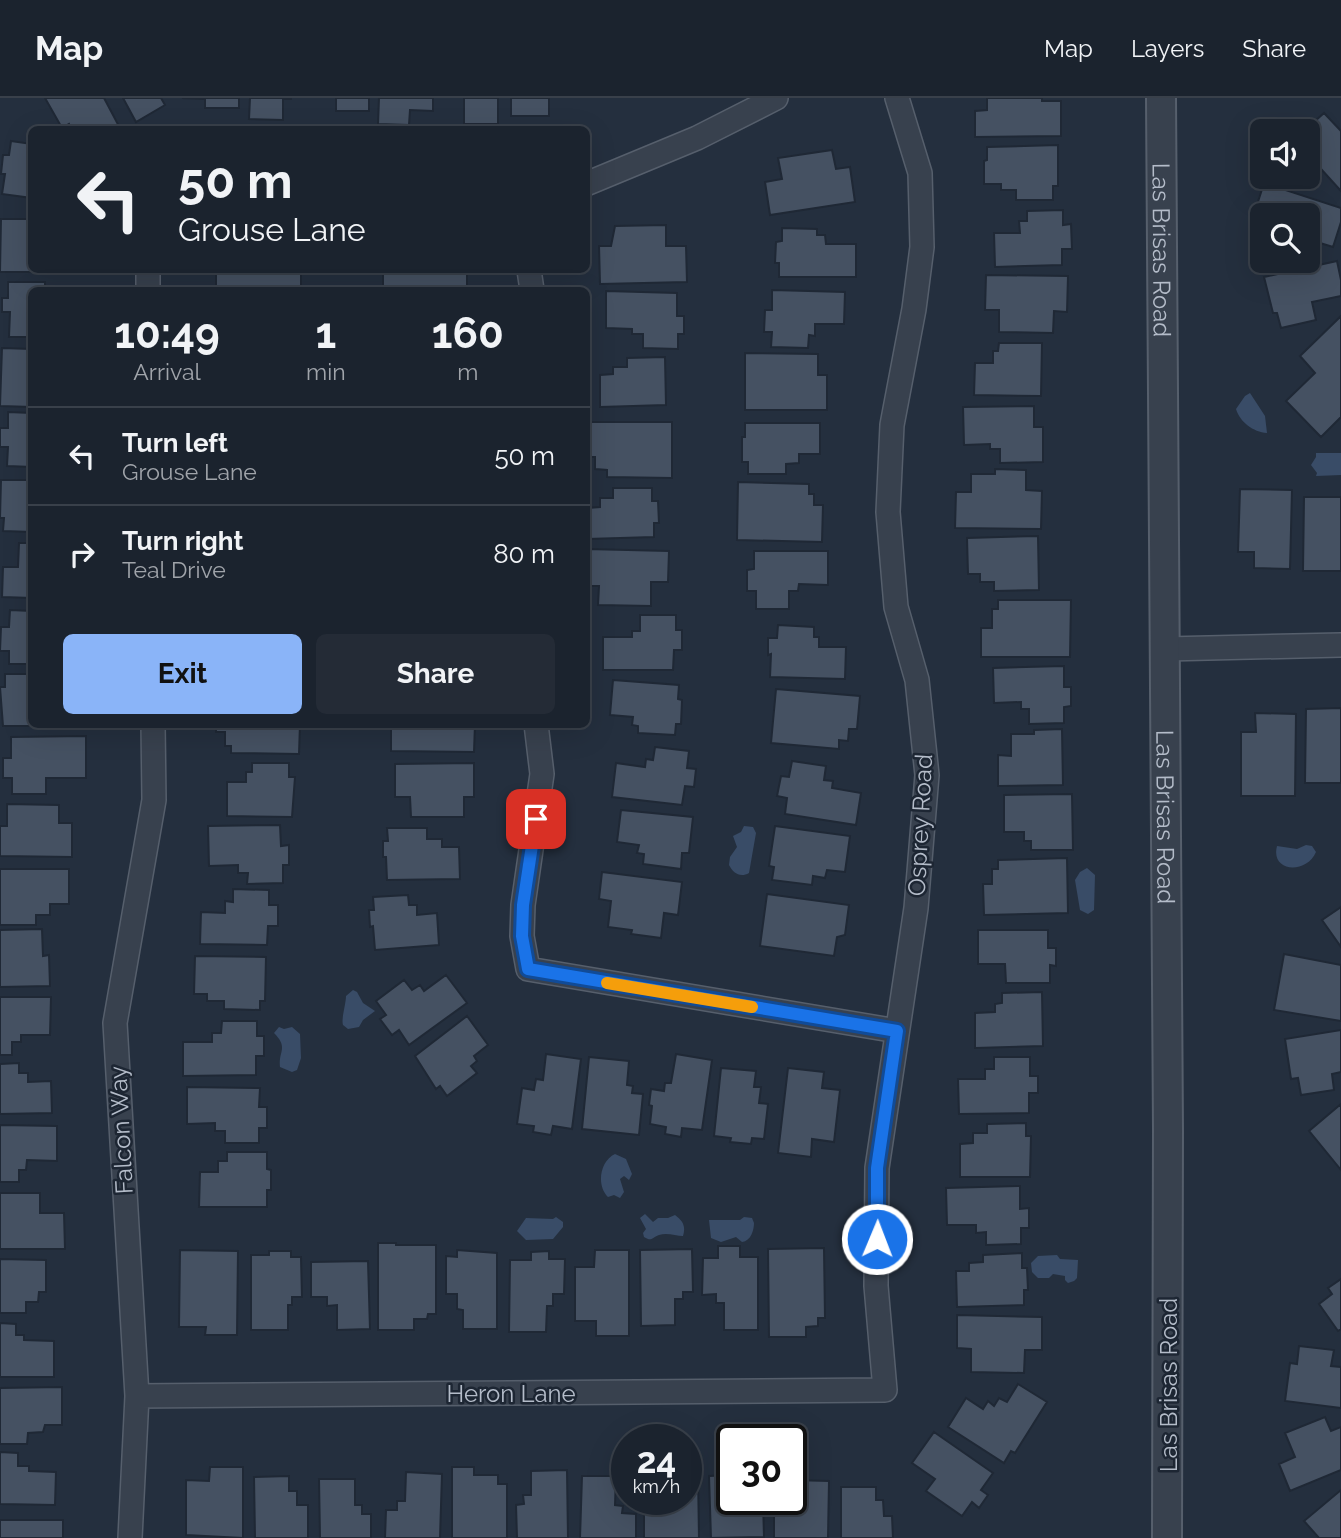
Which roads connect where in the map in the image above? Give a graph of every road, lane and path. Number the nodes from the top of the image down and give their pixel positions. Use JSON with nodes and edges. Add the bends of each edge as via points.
{"nodes":[{"id":1,"x":776,"y":98,"type":"edge"},
{"id":2,"x":897,"y":98,"type":"edge"},
{"id":3,"x":1161,"y":98,"type":"edge"},
{"id":4,"x":590,"y":182,"type":"edge"},
{"id":5,"x":1341,"y":645,"type":"edge"},
{"id":6,"x":1166,"y":649,"type":"junction"},
{"id":7,"x":153,"y":728,"type":"edge"},
{"id":8,"x":536,"y":728,"type":"edge"},
{"id":9,"x":897,"y":1031,"type":"junction"},
{"id":10,"x":886,"y":1390,"type":"joint"},
{"id":11,"x":137,"y":1396,"type":"junction"},
{"id":12,"x":130,"y":1538,"type":"edge"},
{"id":13,"x":1167,"y":1538,"type":"edge"}],
"edges":[{"from":1,"to":4,"type":"street","via":[[697,138]]},
{"from":2,"to":9,"type":"street","name":"Osprey Road","via":[[920,173],[922,247],[892,425],[888,512],[896,607],[917,680],[927,775],[916,908]]},
{"from":3,"to":6,"type":"street","name":"Las Brisas Road"},
{"from":5,"to":6,"type":"street"},
{"from":6,"to":13,"type":"street","name":"Las Brisas Road"},
{"from":7,"to":11,"type":"street","name":"Falcon Way","via":[[153,800],[115,1023]]},
{"from":8,"to":9,"type":"street","via":[[542,774],[523,905],[528,969]]},
{"from":9,"to":10,"type":"street","name":"Osprey Road","via":[[877,1168],[876,1286]]},
{"from":10,"to":11,"type":"street","name":"Heron Lane"},
{"from":11,"to":12,"type":"street","name":"Falcon Way"}]}
